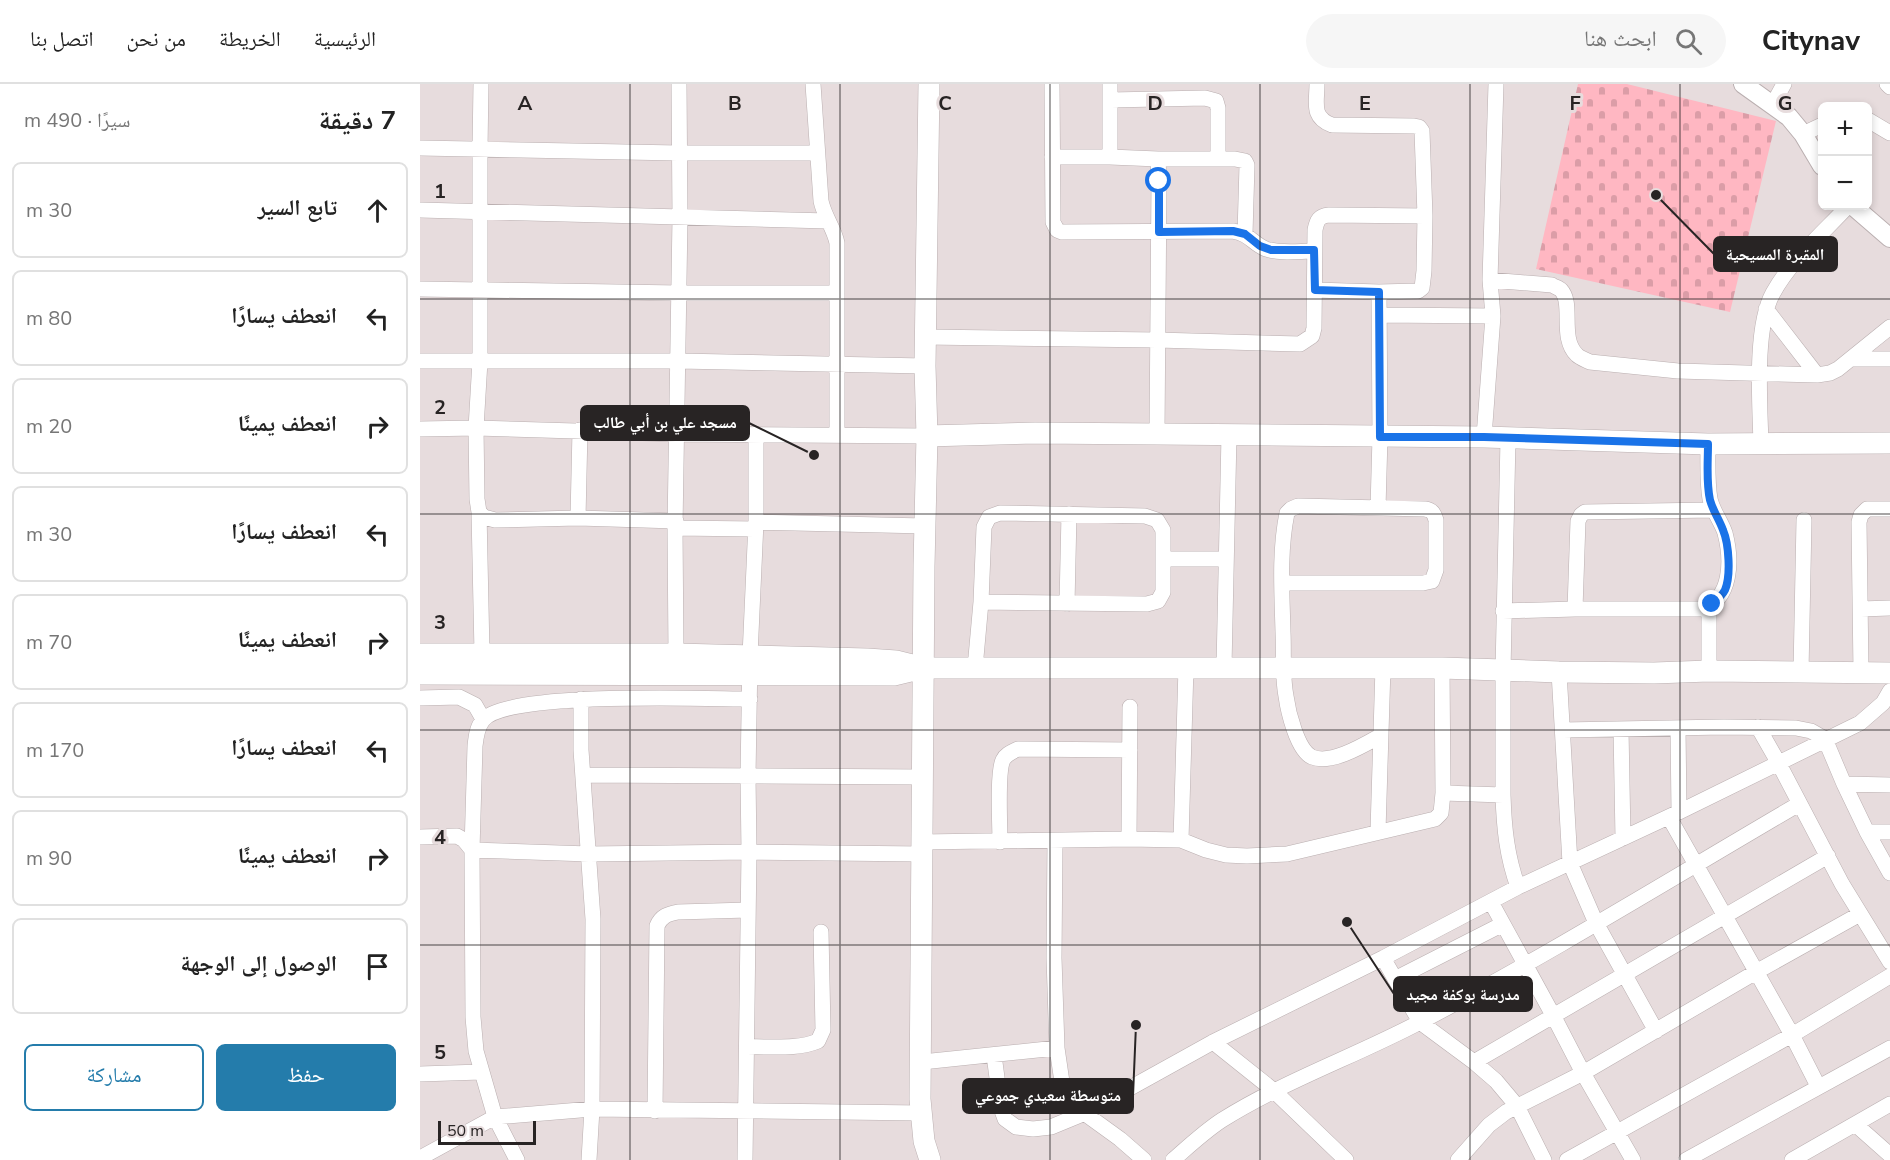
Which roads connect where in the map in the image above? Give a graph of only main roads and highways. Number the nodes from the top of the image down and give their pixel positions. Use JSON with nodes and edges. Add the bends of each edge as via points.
{"nodes":[{"id":1,"x":928,"y":84,"type":"edge"},
{"id":2,"x":927,"y":436,"type":"junction"},
{"id":3,"x":1890,"y":443,"type":"edge"},
{"id":4,"x":420,"y":654,"type":"edge"},
{"id":5,"x":750,"y":666,"type":"junction"},
{"id":6,"x":923,"y":668,"type":"junction"},
{"id":7,"x":1890,"y":673,"type":"edge"},
{"id":8,"x":420,"y":674,"type":"edge"},
{"id":9,"x":930,"y":1160,"type":"edge"}],
"edges":[{"from":1,"to":2,"type":"main road"},
{"from":2,"to":3,"type":"main road","via":[[1035,433],[1484,437],[1708,444]]},
{"from":2,"to":6,"type":"main road"},
{"from":4,"to":5,"type":"main road","via":[[676,654]]},
{"from":5,"to":6,"type":"main road","via":[[894,675]]},
{"from":5,"to":8,"type":"main road","via":[[672,674]]},
{"from":6,"to":7,"type":"main road","via":[[1383,667]]},
{"from":6,"to":9,"type":"main road","via":[[921,1113]]}]}
